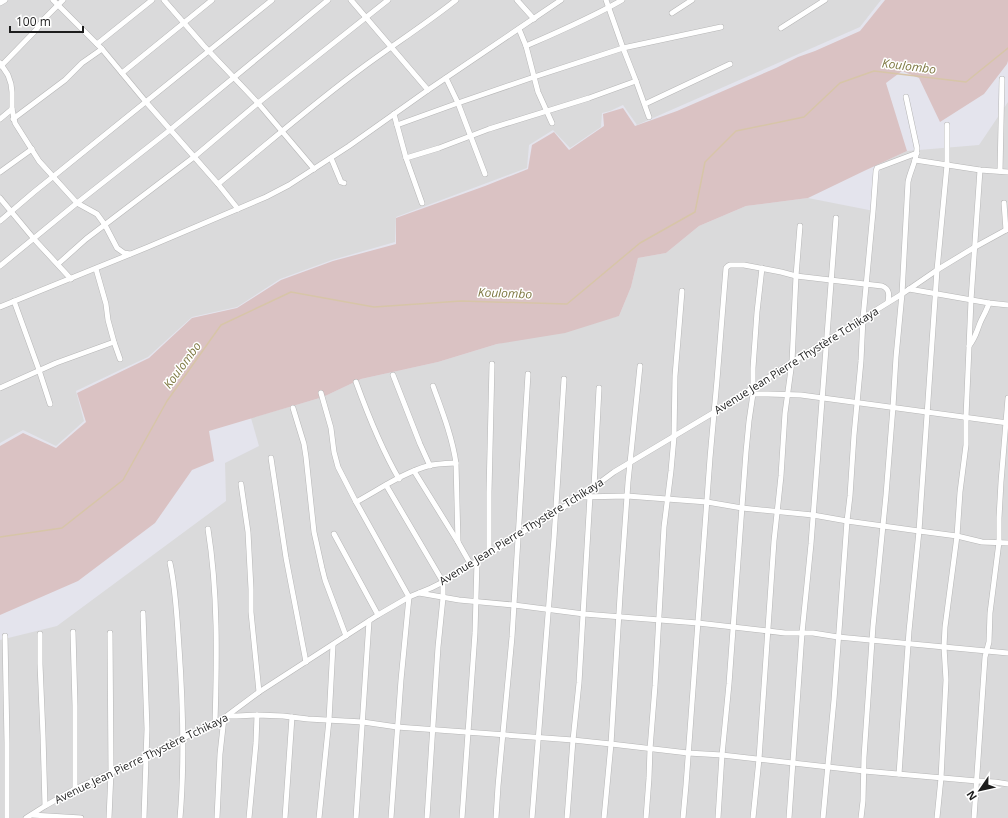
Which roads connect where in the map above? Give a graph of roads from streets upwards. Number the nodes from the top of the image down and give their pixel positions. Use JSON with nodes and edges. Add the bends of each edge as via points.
{"nodes":[{"id":1,"x":5,"y":0,"type":"edge"},
{"id":2,"x":53,"y":0,"type":"edge"},
{"id":3,"x":63,"y":0,"type":"edge"},
{"id":4,"x":152,"y":0,"type":"edge"},
{"id":5,"x":164,"y":0,"type":"edge"},
{"id":6,"x":212,"y":0,"type":"edge"},
{"id":7,"x":272,"y":0,"type":"edge"},
{"id":8,"x":328,"y":0,"type":"edge"},
{"id":9,"x":351,"y":0,"type":"edge"},
{"id":10,"x":388,"y":0,"type":"edge"},
{"id":11,"x":456,"y":0,"type":"edge"},
{"id":12,"x":517,"y":0,"type":"edge"},
{"id":13,"x":561,"y":0,"type":"edge"},
{"id":14,"x":606,"y":0,"type":"edge"},
{"id":15,"x":622,"y":0,"type":"edge"},
{"id":16,"x":692,"y":0,"type":"edge"},
{"id":17,"x":825,"y":0,"type":"edge"},
{"id":18,"x":818,"y":2,"type":"edge"},
{"id":19,"x":0,"y":4,"type":"edge"},
{"id":20,"x":57,"y":5,"type":"junction"},
{"id":21,"x":608,"y":8,"type":"junction"},
{"id":22,"x":672,"y":13,"type":"dead end"},
{"id":23,"x":366,"y":16,"type":"junction"},
{"id":24,"x":534,"y":19,"type":"junction"},
{"id":25,"x":184,"y":23,"type":"junction"},
{"id":26,"x":721,"y":27,"type":"dead end"},
{"id":27,"x":781,"y":28,"type":"dead end"},
{"id":28,"x":519,"y":29,"type":"junction"},
{"id":29,"x":97,"y":44,"type":"junction"},
{"id":30,"x":526,"y":46,"type":"junction"},
{"id":31,"x":392,"y":47,"type":"junction"},
{"id":32,"x":623,"y":48,"type":"junction"},
{"id":33,"x":102,"y":49,"type":"junction"},
{"id":34,"x":209,"y":51,"type":"junction"},
{"id":35,"x":730,"y":64,"type":"dead end"},
{"id":36,"x":1,"y":65,"type":"edge"},
{"id":37,"x":122,"y":74,"type":"junction"},
{"id":38,"x":233,"y":77,"type":"junction"},
{"id":39,"x":534,"y":77,"type":"junction"},
{"id":40,"x":446,"y":78,"type":"junction"},
{"id":41,"x":1002,"y":79,"type":"dead end"},
{"id":42,"x":636,"y":81,"type":"junction"},
{"id":43,"x":428,"y":90,"type":"junction"},
{"id":44,"x":906,"y":97,"type":"dead end"},
{"id":45,"x":146,"y":102,"type":"junction"},
{"id":46,"x":258,"y":103,"type":"junction"},
{"id":47,"x":458,"y":103,"type":"junction"},
{"id":48,"x":644,"y":104,"type":"junction"},
{"id":49,"x":12,"y":109,"type":"junction"},
{"id":50,"x":547,"y":111,"type":"junction"},
{"id":51,"x":394,"y":114,"type":"junction"},
{"id":52,"x":649,"y":117,"type":"dead end"},
{"id":53,"x":0,"y":119,"type":"edge"},
{"id":54,"x":13,"y":119,"type":"junction"},
{"id":55,"x":552,"y":123,"type":"dead end"},
{"id":56,"x":398,"y":125,"type":"junction"},
{"id":57,"x":947,"y":125,"type":"dead end"},
{"id":58,"x":170,"y":130,"type":"junction"},
{"id":59,"x":282,"y":131,"type":"junction"},
{"id":60,"x":471,"y":136,"type":"junction"},
{"id":61,"x":32,"y":150,"type":"junction"},
{"id":62,"x":917,"y":153,"type":"junction"},
{"id":63,"x":194,"y":157,"type":"junction"},
{"id":64,"x":331,"y":158,"type":"junction"},
{"id":65,"x":406,"y":158,"type":"junction"},
{"id":66,"x":915,"y":160,"type":"junction"},
{"id":67,"x":947,"y":165,"type":"junction"},
{"id":68,"x":314,"y":169,"type":"junction"},
{"id":69,"x":980,"y":170,"type":"junction"},
{"id":70,"x":1000,"y":171,"type":"junction"},
{"id":71,"x":0,"y":172,"type":"edge"},
{"id":72,"x":1008,"y":172,"type":"edge"},
{"id":73,"x":485,"y":174,"type":"dead end"},
{"id":74,"x":52,"y":176,"type":"junction"},
{"id":75,"x":344,"y":183,"type":"dead end"},
{"id":76,"x":218,"y":184,"type":"junction"},
{"id":77,"x":0,"y":198,"type":"edge"},
{"id":78,"x":422,"y":202,"type":"dead end"},
{"id":79,"x":77,"y":203,"type":"junction"},
{"id":80,"x":1004,"y":203,"type":"dead end"},
{"id":81,"x":238,"y":208,"type":"junction"},
{"id":82,"x":11,"y":212,"type":"junction"},
{"id":83,"x":836,"y":218,"type":"dead end"},
{"id":84,"x":0,"y":221,"type":"edge"},
{"id":85,"x":105,"y":225,"type":"junction"},
{"id":86,"x":800,"y":226,"type":"dead end"},
{"id":87,"x":1007,"y":229,"type":"edge"},
{"id":88,"x":34,"y":238,"type":"junction"},
{"id":89,"x":975,"y":247,"type":"junction"},
{"id":90,"x":131,"y":254,"type":"junction"},
{"id":91,"x":58,"y":264,"type":"junction"},
{"id":92,"x":0,"y":266,"type":"edge"},
{"id":93,"x":762,"y":268,"type":"junction"},
{"id":94,"x":96,"y":269,"type":"junction"},
{"id":95,"x":937,"y":270,"type":"junction"},
{"id":96,"x":796,"y":276,"type":"junction"},
{"id":97,"x":72,"y":279,"type":"junction"},
{"id":98,"x":832,"y":281,"type":"junction"},
{"id":99,"x":866,"y":284,"type":"junction"},
{"id":100,"x":909,"y":289,"type":"junction"},
{"id":101,"x":682,"y":291,"type":"dead end"},
{"id":102,"x":902,"y":294,"type":"junction"},
{"id":103,"x":935,"y":294,"type":"junction"},
{"id":104,"x":971,"y":300,"type":"junction"},
{"id":105,"x":14,"y":301,"type":"junction"},
{"id":106,"x":888,"y":302,"type":"junction"},
{"id":107,"x":989,"y":302,"type":"junction"},
{"id":108,"x":1008,"y":305,"type":"edge"},
{"id":109,"x":0,"y":307,"type":"edge"},
{"id":110,"x":863,"y":318,"type":"junction"},
{"id":111,"x":826,"y":341,"type":"junction"},
{"id":112,"x":114,"y":342,"type":"junction"},
{"id":113,"x":969,"y":346,"type":"junction"},
{"id":114,"x":120,"y":359,"type":"dead end"},
{"id":115,"x":792,"y":362,"type":"junction"},
{"id":116,"x":492,"y":364,"type":"dead end"},
{"id":117,"x":640,"y":366,"type":"dead end"},
{"id":118,"x":39,"y":370,"type":"junction"},
{"id":119,"x":528,"y":374,"type":"dead end"},
{"id":120,"x":392,"y":375,"type":"dead end"},
{"id":121,"x":564,"y":380,"type":"dead end"},
{"id":122,"x":356,"y":382,"type":"dead end"},
{"id":123,"x":433,"y":386,"type":"dead end"},
{"id":124,"x":0,"y":388,"type":"edge"},
{"id":125,"x":599,"y":388,"type":"dead end"},
{"id":126,"x":753,"y":388,"type":"junction"},
{"id":127,"x":321,"y":393,"type":"dead end"},
{"id":128,"x":753,"y":394,"type":"junction"},
{"id":129,"x":788,"y":395,"type":"junction"},
{"id":130,"x":822,"y":397,"type":"junction"},
{"id":131,"x":1008,"y":398,"type":"edge"},
{"id":132,"x":858,"y":403,"type":"junction"},
{"id":133,"x":50,"y":404,"type":"dead end"},
{"id":134,"x":893,"y":407,"type":"junction"},
{"id":135,"x":292,"y":408,"type":"dead end"},
{"id":136,"x":927,"y":412,"type":"junction"},
{"id":137,"x":714,"y":413,"type":"junction"},
{"id":138,"x":966,"y":417,"type":"junction"},
{"id":139,"x":1007,"y":423,"type":"edge"},
{"id":140,"x":674,"y":437,"type":"junction"},
{"id":141,"x":271,"y":458,"type":"dead end"},
{"id":142,"x":456,"y":463,"type":"junction"},
{"id":143,"x":630,"y":463,"type":"junction"},
{"id":144,"x":430,"y":466,"type":"junction"},
{"id":145,"x":414,"y":471,"type":"junction"},
{"id":146,"x":399,"y":479,"type":"junction"},
{"id":147,"x":241,"y":484,"type":"dead end"},
{"id":148,"x":386,"y":485,"type":"junction"},
{"id":149,"x":594,"y":487,"type":"junction"},
{"id":150,"x":590,"y":496,"type":"junction"},
{"id":151,"x":627,"y":496,"type":"junction"},
{"id":152,"x":579,"y":498,"type":"junction"},
{"id":153,"x":667,"y":499,"type":"junction"},
{"id":154,"x":356,"y":502,"type":"junction"},
{"id":155,"x":707,"y":502,"type":"junction"},
{"id":156,"x":742,"y":508,"type":"junction"},
{"id":157,"x":555,"y":511,"type":"junction"},
{"id":158,"x":777,"y":511,"type":"junction"},
{"id":159,"x":813,"y":515,"type":"junction"},
{"id":160,"x":847,"y":521,"type":"junction"},
{"id":161,"x":884,"y":526,"type":"junction"},
{"id":162,"x":208,"y":529,"type":"dead end"},
{"id":163,"x":919,"y":530,"type":"junction"},
{"id":164,"x":334,"y":534,"type":"dead end"},
{"id":165,"x":519,"y":536,"type":"junction"},
{"id":166,"x":956,"y":536,"type":"junction"},
{"id":167,"x":458,"y":542,"type":"junction"},
{"id":168,"x":999,"y":542,"type":"junction"},
{"id":169,"x":1008,"y":543,"type":"edge"},
{"id":170,"x":489,"y":554,"type":"junction"},
{"id":171,"x":477,"y":561,"type":"junction"},
{"id":172,"x":170,"y":562,"type":"dead end"},
{"id":173,"x":471,"y":565,"type":"junction"},
{"id":174,"x":442,"y":582,"type":"junction"},
{"id":175,"x":418,"y":593,"type":"junction"},
{"id":176,"x":409,"y":597,"type":"junction"},
{"id":177,"x":443,"y":598,"type":"junction"},
{"id":178,"x":476,"y":602,"type":"junction"},
{"id":179,"x":514,"y":605,"type":"junction"},
{"id":180,"x":548,"y":609,"type":"junction"},
{"id":181,"x":143,"y":613,"type":"dead end"},
{"id":182,"x":584,"y":614,"type":"junction"},
{"id":183,"x":378,"y":616,"type":"junction"},
{"id":184,"x":619,"y":617,"type":"junction"},
{"id":185,"x":658,"y":620,"type":"junction"},
{"id":186,"x":369,"y":621,"type":"junction"},
{"id":187,"x":698,"y":623,"type":"junction"},
{"id":188,"x":733,"y":628,"type":"junction"},
{"id":189,"x":767,"y":631,"type":"junction"},
{"id":190,"x":73,"y":632,"type":"dead end"},
{"id":191,"x":110,"y":633,"type":"dead end"},
{"id":192,"x":802,"y":633,"type":"junction"},
{"id":193,"x":40,"y":634,"type":"dead end"},
{"id":194,"x":5,"y":636,"type":"dead end"},
{"id":195,"x":346,"y":636,"type":"junction"},
{"id":196,"x":838,"y":637,"type":"junction"},
{"id":197,"x":872,"y":641,"type":"junction"},
{"id":198,"x":908,"y":644,"type":"junction"},
{"id":199,"x":333,"y":645,"type":"junction"},
{"id":200,"x":944,"y":647,"type":"junction"},
{"id":201,"x":986,"y":652,"type":"junction"},
{"id":202,"x":1008,"y":653,"type":"edge"},
{"id":203,"x":306,"y":662,"type":"junction"},
{"id":204,"x":259,"y":692,"type":"junction"},
{"id":205,"x":257,"y":714,"type":"junction"},
{"id":206,"x":226,"y":717,"type":"junction"},
{"id":207,"x":292,"y":717,"type":"junction"},
{"id":208,"x":328,"y":720,"type":"junction"},
{"id":209,"x":215,"y":722,"type":"junction"},
{"id":210,"x":362,"y":722,"type":"junction"},
{"id":211,"x":397,"y":727,"type":"junction"},
{"id":212,"x":433,"y":729,"type":"junction"},
{"id":213,"x":468,"y":732,"type":"junction"},
{"id":214,"x":503,"y":735,"type":"junction"},
{"id":215,"x":183,"y":738,"type":"junction"},
{"id":216,"x":538,"y":738,"type":"junction"},
{"id":217,"x":573,"y":740,"type":"junction"},
{"id":218,"x":611,"y":744,"type":"junction"},
{"id":219,"x":650,"y":749,"type":"junction"},
{"id":220,"x":688,"y":753,"type":"junction"},
{"id":221,"x":722,"y":755,"type":"junction"},
{"id":222,"x":147,"y":756,"type":"junction"},
{"id":223,"x":759,"y":759,"type":"junction"},
{"id":224,"x":793,"y":763,"type":"junction"},
{"id":225,"x":827,"y":766,"type":"junction"},
{"id":226,"x":864,"y":770,"type":"junction"},
{"id":227,"x":111,"y":772,"type":"junction"},
{"id":228,"x":899,"y":774,"type":"junction"},
{"id":229,"x":941,"y":778,"type":"junction"},
{"id":230,"x":977,"y":781,"type":"junction"},
{"id":231,"x":1008,"y":784,"type":"edge"},
{"id":232,"x":75,"y":789,"type":"junction"},
{"id":233,"x":45,"y":806,"type":"junction"},
{"id":234,"x":32,"y":815,"type":"junction"},
{"id":235,"x":40,"y":816,"type":"edge"},
{"id":236,"x":7,"y":818,"type":"edge"},
{"id":237,"x":26,"y":818,"type":"edge"},
{"id":238,"x":75,"y":818,"type":"edge"},
{"id":239,"x":81,"y":818,"type":"edge"},
{"id":240,"x":109,"y":818,"type":"edge"},
{"id":241,"x":144,"y":818,"type":"edge"},
{"id":242,"x":180,"y":818,"type":"edge"},
{"id":243,"x":217,"y":818,"type":"edge"},
{"id":244,"x":249,"y":818,"type":"edge"},
{"id":245,"x":285,"y":818,"type":"edge"},
{"id":246,"x":319,"y":818,"type":"edge"},
{"id":247,"x":356,"y":818,"type":"edge"},
{"id":248,"x":391,"y":818,"type":"edge"},
{"id":249,"x":426,"y":818,"type":"edge"},
{"id":250,"x":462,"y":818,"type":"edge"},
{"id":251,"x":496,"y":818,"type":"edge"},
{"id":252,"x":532,"y":818,"type":"edge"},
{"id":253,"x":567,"y":818,"type":"edge"},
{"id":254,"x":604,"y":818,"type":"edge"},
{"id":255,"x":646,"y":818,"type":"edge"},
{"id":256,"x":683,"y":818,"type":"edge"},
{"id":257,"x":718,"y":818,"type":"edge"},
{"id":258,"x":753,"y":818,"type":"edge"},
{"id":259,"x":789,"y":818,"type":"edge"},
{"id":260,"x":823,"y":818,"type":"edge"},
{"id":261,"x":861,"y":818,"type":"edge"},
{"id":262,"x":937,"y":818,"type":"edge"},
{"id":263,"x":974,"y":818,"type":"edge"}],
"edges":[{"from":1,"to":19,"type":"street"},
{"from":2,"to":20,"type":"street"},
{"from":3,"to":20,"type":"street"},
{"from":4,"to":29,"type":"street"},
{"from":5,"to":25,"type":"street"},
{"from":6,"to":25,"type":"street"},
{"from":7,"to":34,"type":"street"},
{"from":8,"to":38,"type":"street"},
{"from":9,"to":23,"type":"street"},
{"from":10,"to":23,"type":"street"},
{"from":11,"to":31,"type":"street"},
{"from":12,"to":24,"type":"street"},
{"from":13,"to":24,"type":"street"},
{"from":14,"to":21,"type":"street"},
{"from":15,"to":21,"type":"street"},
{"from":16,"to":22,"type":"street"},
{"from":17,"to":18,"type":"street"},
{"from":18,"to":27,"type":"street"},
{"from":20,"to":29,"type":"street"},
{"from":20,"to":36,"type":"street"},
{"from":21,"to":30,"type":"street"},
{"from":21,"to":32,"type":"street"},
{"from":23,"to":31,"type":"street"},
{"from":23,"to":46,"type":"street"},
{"from":24,"to":28,"type":"street"},
{"from":25,"to":34,"type":"street"},
{"from":25,"to":37,"type":"street"},
{"from":26,"to":32,"type":"street"},
{"from":28,"to":30,"type":"street"},
{"from":28,"to":40,"type":"street"},
{"from":29,"to":33,"type":"street"},
{"from":30,"to":39,"type":"street"},
{"from":31,"to":43,"type":"street"},
{"from":31,"to":59,"type":"street"},
{"from":32,"to":39,"type":"street"},
{"from":32,"to":42,"type":"street"},
{"from":33,"to":37,"type":"street"},
{"from":33,"to":54,"type":"street"},
{"from":34,"to":38,"type":"street"},
{"from":34,"to":45,"type":"street"},
{"from":35,"to":48,"type":"street"},
{"from":36,"to":49,"type":"street","via":[[11,84]]},
{"from":37,"to":45,"type":"street"},
{"from":38,"to":46,"type":"street"},
{"from":38,"to":58,"type":"street"},
{"from":39,"to":47,"type":"street"},
{"from":39,"to":50,"type":"street"},
{"from":40,"to":43,"type":"street"},
{"from":40,"to":47,"type":"street"},
{"from":41,"to":70,"type":"street"},
{"from":42,"to":48,"type":"street"},
{"from":42,"to":50,"type":"street"},
{"from":43,"to":51,"type":"street"},
{"from":44,"to":62,"type":"street"},
{"from":45,"to":58,"type":"street"},
{"from":45,"to":74,"type":"street"},
{"from":46,"to":59,"type":"street"},
{"from":46,"to":63,"type":"street"},
{"from":47,"to":56,"type":"street"},
{"from":47,"to":60,"type":"street"},
{"from":48,"to":52,"type":"street"},
{"from":49,"to":53,"type":"street"},
{"from":49,"to":54,"type":"street"},
{"from":50,"to":55,"type":"street"},
{"from":50,"to":60,"type":"street"},
{"from":51,"to":56,"type":"street"},
{"from":51,"to":64,"type":"street"},
{"from":54,"to":61,"type":"street"},
{"from":56,"to":65,"type":"street"},
{"from":57,"to":67,"type":"street"},
{"from":58,"to":63,"type":"street"},
{"from":58,"to":79,"type":"street"},
{"from":59,"to":68,"type":"street"},
{"from":59,"to":76,"type":"street"},
{"from":60,"to":65,"type":"street"},
{"from":60,"to":73,"type":"street"},
{"from":61,"to":71,"type":"street"},
{"from":61,"to":74,"type":"street"},
{"from":62,"to":66,"type":"street"},
{"from":62,"to":99,"type":"street","via":[[876,169]]},
{"from":63,"to":76,"type":"street"},
{"from":63,"to":85,"type":"street"},
{"from":64,"to":68,"type":"street"},
{"from":64,"to":75,"type":"street","via":[[341,182]]},
{"from":65,"to":78,"type":"street"},
{"from":66,"to":67,"type":"street"},
{"from":66,"to":102,"type":"street","via":[[908,182]]},
{"from":67,"to":69,"type":"street"},
{"from":67,"to":95,"type":"street"},
{"from":68,"to":81,"type":"street","via":[[266,197]]},
{"from":69,"to":70,"type":"street"},
{"from":69,"to":89,"type":"street"},
{"from":70,"to":72,"type":"street"},
{"from":74,"to":79,"type":"street"},
{"from":74,"to":82,"type":"street"},
{"from":76,"to":81,"type":"street"},
{"from":77,"to":82,"type":"street"},
{"from":79,"to":85,"type":"street","via":[[97,214]]},
{"from":79,"to":88,"type":"street"},
{"from":80,"to":87,"type":"street"},
{"from":81,"to":90,"type":"street"},
{"from":82,"to":84,"type":"street"},
{"from":82,"to":88,"type":"street"},
{"from":83,"to":98,"type":"street"},
{"from":85,"to":90,"type":"street","via":[[117,248]]},
{"from":85,"to":91,"type":"street"},
{"from":86,"to":96,"type":"street"},
{"from":87,"to":89,"type":"street","name":"Avenue Jean Pierre Thystère Tchikaya"},
{"from":88,"to":91,"type":"street"},
{"from":88,"to":92,"type":"street"},
{"from":89,"to":95,"type":"street","name":"Avenue Jean Pierre Thystère Tchikaya"},
{"from":89,"to":104,"type":"street"},
{"from":90,"to":94,"type":"street"},
{"from":91,"to":97,"type":"street"},
{"from":93,"to":96,"type":"street"},
{"from":93,"to":126,"type":"street"},
{"from":93,"to":137,"type":"street","via":[[734,265],[726,268]]},
{"from":94,"to":97,"type":"street"},
{"from":94,"to":112,"type":"street"},
{"from":95,"to":100,"type":"street","name":"Avenue Jean Pierre Thystère Tchikaya"},
{"from":95,"to":103,"type":"street"},
{"from":96,"to":98,"type":"street"},
{"from":96,"to":115,"type":"street"},
{"from":97,"to":105,"type":"street"},
{"from":98,"to":99,"type":"street"},
{"from":98,"to":111,"type":"street"},
{"from":99,"to":106,"type":"street","via":[[885,287],[889,293]]},
{"from":99,"to":110,"type":"street"},
{"from":100,"to":102,"type":"street","name":"Avenue Jean Pierre Thystère Tchikaya"},
{"from":100,"to":103,"type":"street"},
{"from":101,"to":140,"type":"street","via":[[675,376]]},
{"from":102,"to":106,"type":"street","name":"Avenue Jean Pierre Thystère Tchikaya"},
{"from":102,"to":134,"type":"street"},
{"from":103,"to":104,"type":"street"},
{"from":103,"to":136,"type":"street"},
{"from":104,"to":107,"type":"street"},
{"from":104,"to":113,"type":"street"},
{"from":105,"to":109,"type":"street"},
{"from":105,"to":118,"type":"street"},
{"from":106,"to":110,"type":"street","name":"Avenue Jean Pierre Thystère Tchikaya"},
{"from":107,"to":108,"type":"street"},
{"from":107,"to":113,"type":"street","via":[[976,337]]},
{"from":110,"to":111,"type":"street","name":"Avenue Jean Pierre Thystère Tchikaya"},
{"from":110,"to":132,"type":"street"},
{"from":111,"to":115,"type":"street","name":"Avenue Jean Pierre Thystère Tchikaya"},
{"from":111,"to":130,"type":"street"},
{"from":112,"to":114,"type":"street"},
{"from":112,"to":118,"type":"street"},
{"from":113,"to":138,"type":"street"},
{"from":115,"to":126,"type":"street","name":"Avenue Jean Pierre Thystère Tchikaya"},
{"from":115,"to":129,"type":"street"},
{"from":116,"to":170,"type":"street"},
{"from":117,"to":143,"type":"street"},
{"from":118,"to":124,"type":"street"},
{"from":118,"to":133,"type":"street"},
{"from":119,"to":165,"type":"street"},
{"from":120,"to":144,"type":"street"},
{"from":121,"to":157,"type":"street"},
{"from":122,"to":146,"type":"street","via":[[382,448]]},
{"from":123,"to":142,"type":"street","via":[[450,435]]},
{"from":125,"to":149,"type":"street"},
{"from":126,"to":128,"type":"street"},
{"from":126,"to":137,"type":"street","name":"Avenue Jean Pierre Thystère Tchikaya"},
{"from":127,"to":154,"type":"street","via":[[331,428],[336,460]]},
{"from":128,"to":129,"type":"street"},
{"from":128,"to":156,"type":"street"},
{"from":129,"to":130,"type":"street"},
{"from":129,"to":158,"type":"street"},
{"from":130,"to":132,"type":"street"},
{"from":130,"to":159,"type":"street"},
{"from":131,"to":139,"type":"street"},
{"from":132,"to":134,"type":"street"},
{"from":132,"to":160,"type":"street"},
{"from":134,"to":136,"type":"street"},
{"from":134,"to":161,"type":"street"},
{"from":135,"to":195,"type":"street","via":[[304,444],[314,532],[322,568]]},
{"from":136,"to":138,"type":"street"},
{"from":136,"to":163,"type":"street"},
{"from":137,"to":140,"type":"street","name":"Avenue Jean Pierre Thystère Tchikaya"},
{"from":137,"to":155,"type":"street"},
{"from":138,"to":139,"type":"street"},
{"from":138,"to":166,"type":"street","via":[[964,469]]},
{"from":139,"to":168,"type":"street","via":[[1001,482]]},
{"from":140,"to":143,"type":"street","name":"Avenue Jean Pierre Thystère Tchikaya"},
{"from":140,"to":153,"type":"street"},
{"from":141,"to":203,"type":"street","via":[[286,558]]},
{"from":142,"to":144,"type":"street"},
{"from":142,"to":167,"type":"street"},
{"from":143,"to":149,"type":"street","name":"Avenue Jean Pierre Thystère Tchikaya"},
{"from":143,"to":151,"type":"street"},
{"from":144,"to":145,"type":"street"},
{"from":145,"to":146,"type":"street"},
{"from":145,"to":167,"type":"street"},
{"from":146,"to":148,"type":"street"},
{"from":147,"to":204,"type":"street","via":[[248,532],[250,612]]},
{"from":148,"to":154,"type":"street"},
{"from":148,"to":174,"type":"street"},
{"from":149,"to":152,"type":"street","name":"Avenue Jean Pierre Thystère Tchikaya"},
{"from":150,"to":151,"type":"street"},
{"from":150,"to":152,"type":"street"},
{"from":150,"to":182,"type":"street"},
{"from":151,"to":153,"type":"street"},
{"from":151,"to":184,"type":"street"},
{"from":152,"to":157,"type":"street","name":"Avenue Jean Pierre Thystère Tchikaya"},
{"from":153,"to":155,"type":"street"},
{"from":153,"to":185,"type":"street"},
{"from":154,"to":176,"type":"street"},
{"from":155,"to":156,"type":"street"},
{"from":155,"to":187,"type":"street"},
{"from":156,"to":158,"type":"street"},
{"from":156,"to":188,"type":"street"},
{"from":157,"to":165,"type":"street","name":"Avenue Jean Pierre Thystère Tchikaya"},
{"from":157,"to":180,"type":"street"},
{"from":158,"to":159,"type":"street"},
{"from":158,"to":189,"type":"street"},
{"from":159,"to":160,"type":"street"},
{"from":159,"to":192,"type":"street"},
{"from":160,"to":161,"type":"street"},
{"from":160,"to":196,"type":"street"},
{"from":161,"to":163,"type":"street"},
{"from":161,"to":197,"type":"street"},
{"from":162,"to":209,"type":"street","via":[[216,619]]},
{"from":163,"to":166,"type":"street"},
{"from":163,"to":198,"type":"street"},
{"from":164,"to":183,"type":"street"},
{"from":165,"to":170,"type":"street","name":"Avenue Jean Pierre Thystère Tchikaya"},
{"from":165,"to":179,"type":"street"},
{"from":166,"to":168,"type":"street","via":[[982,542]]},
{"from":166,"to":200,"type":"street"},
{"from":167,"to":173,"type":"street"},
{"from":168,"to":169,"type":"street"},
{"from":168,"to":201,"type":"street"},
{"from":170,"to":171,"type":"street","name":"Avenue Jean Pierre Thystère Tchikaya"},
{"from":171,"to":173,"type":"street","name":"Avenue Jean Pierre Thystère Tchikaya"},
{"from":171,"to":178,"type":"street"},
{"from":172,"to":215,"type":"street","via":[[175,590]]},
{"from":173,"to":174,"type":"street","name":"Avenue Jean Pierre Thystère Tchikaya"},
{"from":174,"to":175,"type":"street","name":"Avenue Jean Pierre Thystère Tchikaya"},
{"from":174,"to":177,"type":"street"},
{"from":175,"to":176,"type":"street","name":"Avenue Jean Pierre Thystère Tchikaya"},
{"from":175,"to":177,"type":"street"},
{"from":176,"to":183,"type":"street","name":"Avenue Jean Pierre Thystère Tchikaya"},
{"from":176,"to":211,"type":"street"},
{"from":177,"to":178,"type":"street"},
{"from":177,"to":212,"type":"street"},
{"from":178,"to":179,"type":"street"},
{"from":178,"to":213,"type":"street"},
{"from":179,"to":180,"type":"street"},
{"from":179,"to":214,"type":"street"},
{"from":180,"to":182,"type":"street"},
{"from":180,"to":216,"type":"street"},
{"from":181,"to":222,"type":"street"},
{"from":182,"to":184,"type":"street"},
{"from":182,"to":217,"type":"street"},
{"from":183,"to":186,"type":"street","name":"Avenue Jean Pierre Thystère Tchikaya"},
{"from":184,"to":185,"type":"street"},
{"from":184,"to":218,"type":"street"},
{"from":185,"to":187,"type":"street"},
{"from":185,"to":219,"type":"street"},
{"from":186,"to":195,"type":"street","name":"Avenue Jean Pierre Thystère Tchikaya"},
{"from":186,"to":210,"type":"street"},
{"from":187,"to":188,"type":"street"},
{"from":187,"to":220,"type":"street"},
{"from":188,"to":189,"type":"street"},
{"from":188,"to":221,"type":"street"},
{"from":189,"to":192,"type":"street"},
{"from":189,"to":223,"type":"street"},
{"from":190,"to":232,"type":"street"},
{"from":191,"to":227,"type":"street"},
{"from":192,"to":196,"type":"street"},
{"from":192,"to":224,"type":"street"},
{"from":193,"to":233,"type":"street"},
{"from":194,"to":236,"type":"street"},
{"from":195,"to":199,"type":"street","name":"Avenue Jean Pierre Thystère Tchikaya"},
{"from":196,"to":197,"type":"street"},
{"from":196,"to":225,"type":"street"},
{"from":197,"to":198,"type":"street"},
{"from":197,"to":226,"type":"street"},
{"from":198,"to":200,"type":"street"},
{"from":198,"to":228,"type":"street"},
{"from":199,"to":203,"type":"street","name":"Avenue Jean Pierre Thystère Tchikaya"},
{"from":199,"to":208,"type":"street"},
{"from":200,"to":201,"type":"street"},
{"from":200,"to":229,"type":"street","via":[[946,680]]},
{"from":201,"to":202,"type":"street"},
{"from":201,"to":230,"type":"street"},
{"from":203,"to":204,"type":"street","name":"Avenue Jean Pierre Thystère Tchikaya"},
{"from":204,"to":206,"type":"street","name":"Avenue Jean Pierre Thystère Tchikaya"},
{"from":205,"to":206,"type":"street"},
{"from":205,"to":207,"type":"street"},
{"from":205,"to":244,"type":"street"},
{"from":206,"to":209,"type":"street","name":"Avenue Jean Pierre Thystère Tchikaya"},
{"from":206,"to":243,"type":"street","via":[[220,754]]},
{"from":207,"to":208,"type":"street"},
{"from":207,"to":245,"type":"street"},
{"from":208,"to":210,"type":"street"},
{"from":208,"to":246,"type":"street"},
{"from":209,"to":215,"type":"street","name":"Avenue Jean Pierre Thystère Tchikaya"},
{"from":210,"to":211,"type":"street"},
{"from":210,"to":247,"type":"street"},
{"from":211,"to":212,"type":"street"},
{"from":211,"to":248,"type":"street"},
{"from":212,"to":213,"type":"street"},
{"from":212,"to":249,"type":"street"},
{"from":213,"to":214,"type":"street"},
{"from":213,"to":250,"type":"street"},
{"from":214,"to":216,"type":"street"},
{"from":214,"to":251,"type":"street"},
{"from":215,"to":222,"type":"street","name":"Avenue Jean Pierre Thystère Tchikaya"},
{"from":215,"to":242,"type":"street"},
{"from":216,"to":217,"type":"street"},
{"from":216,"to":252,"type":"street"},
{"from":217,"to":218,"type":"street"},
{"from":217,"to":253,"type":"street"},
{"from":218,"to":219,"type":"street"},
{"from":218,"to":254,"type":"street"},
{"from":219,"to":220,"type":"street"},
{"from":219,"to":255,"type":"street"},
{"from":220,"to":221,"type":"street"},
{"from":220,"to":256,"type":"street"},
{"from":221,"to":223,"type":"street"},
{"from":221,"to":257,"type":"street"},
{"from":222,"to":227,"type":"street","name":"Avenue Jean Pierre Thystère Tchikaya"},
{"from":222,"to":241,"type":"street"},
{"from":223,"to":224,"type":"street"},
{"from":223,"to":258,"type":"street"},
{"from":224,"to":225,"type":"street"},
{"from":224,"to":259,"type":"street"},
{"from":225,"to":226,"type":"street"},
{"from":225,"to":260,"type":"street"},
{"from":226,"to":228,"type":"street"},
{"from":226,"to":261,"type":"street"},
{"from":227,"to":232,"type":"street","name":"Avenue Jean Pierre Thystère Tchikaya"},
{"from":227,"to":240,"type":"street"},
{"from":228,"to":229,"type":"street"},
{"from":229,"to":230,"type":"street"},
{"from":229,"to":262,"type":"street"},
{"from":230,"to":231,"type":"street"},
{"from":230,"to":263,"type":"street"},
{"from":232,"to":233,"type":"street","name":"Avenue Jean Pierre Thystère Tchikaya"},
{"from":233,"to":234,"type":"street","name":"Avenue Jean Pierre Thystère Tchikaya"},
{"from":234,"to":235,"type":"street"},
{"from":234,"to":237,"type":"street","name":"Avenue Jean Pierre Thystère Tchikaya"},
{"from":235,"to":238,"type":"street"},
{"from":238,"to":239,"type":"street"}]}
